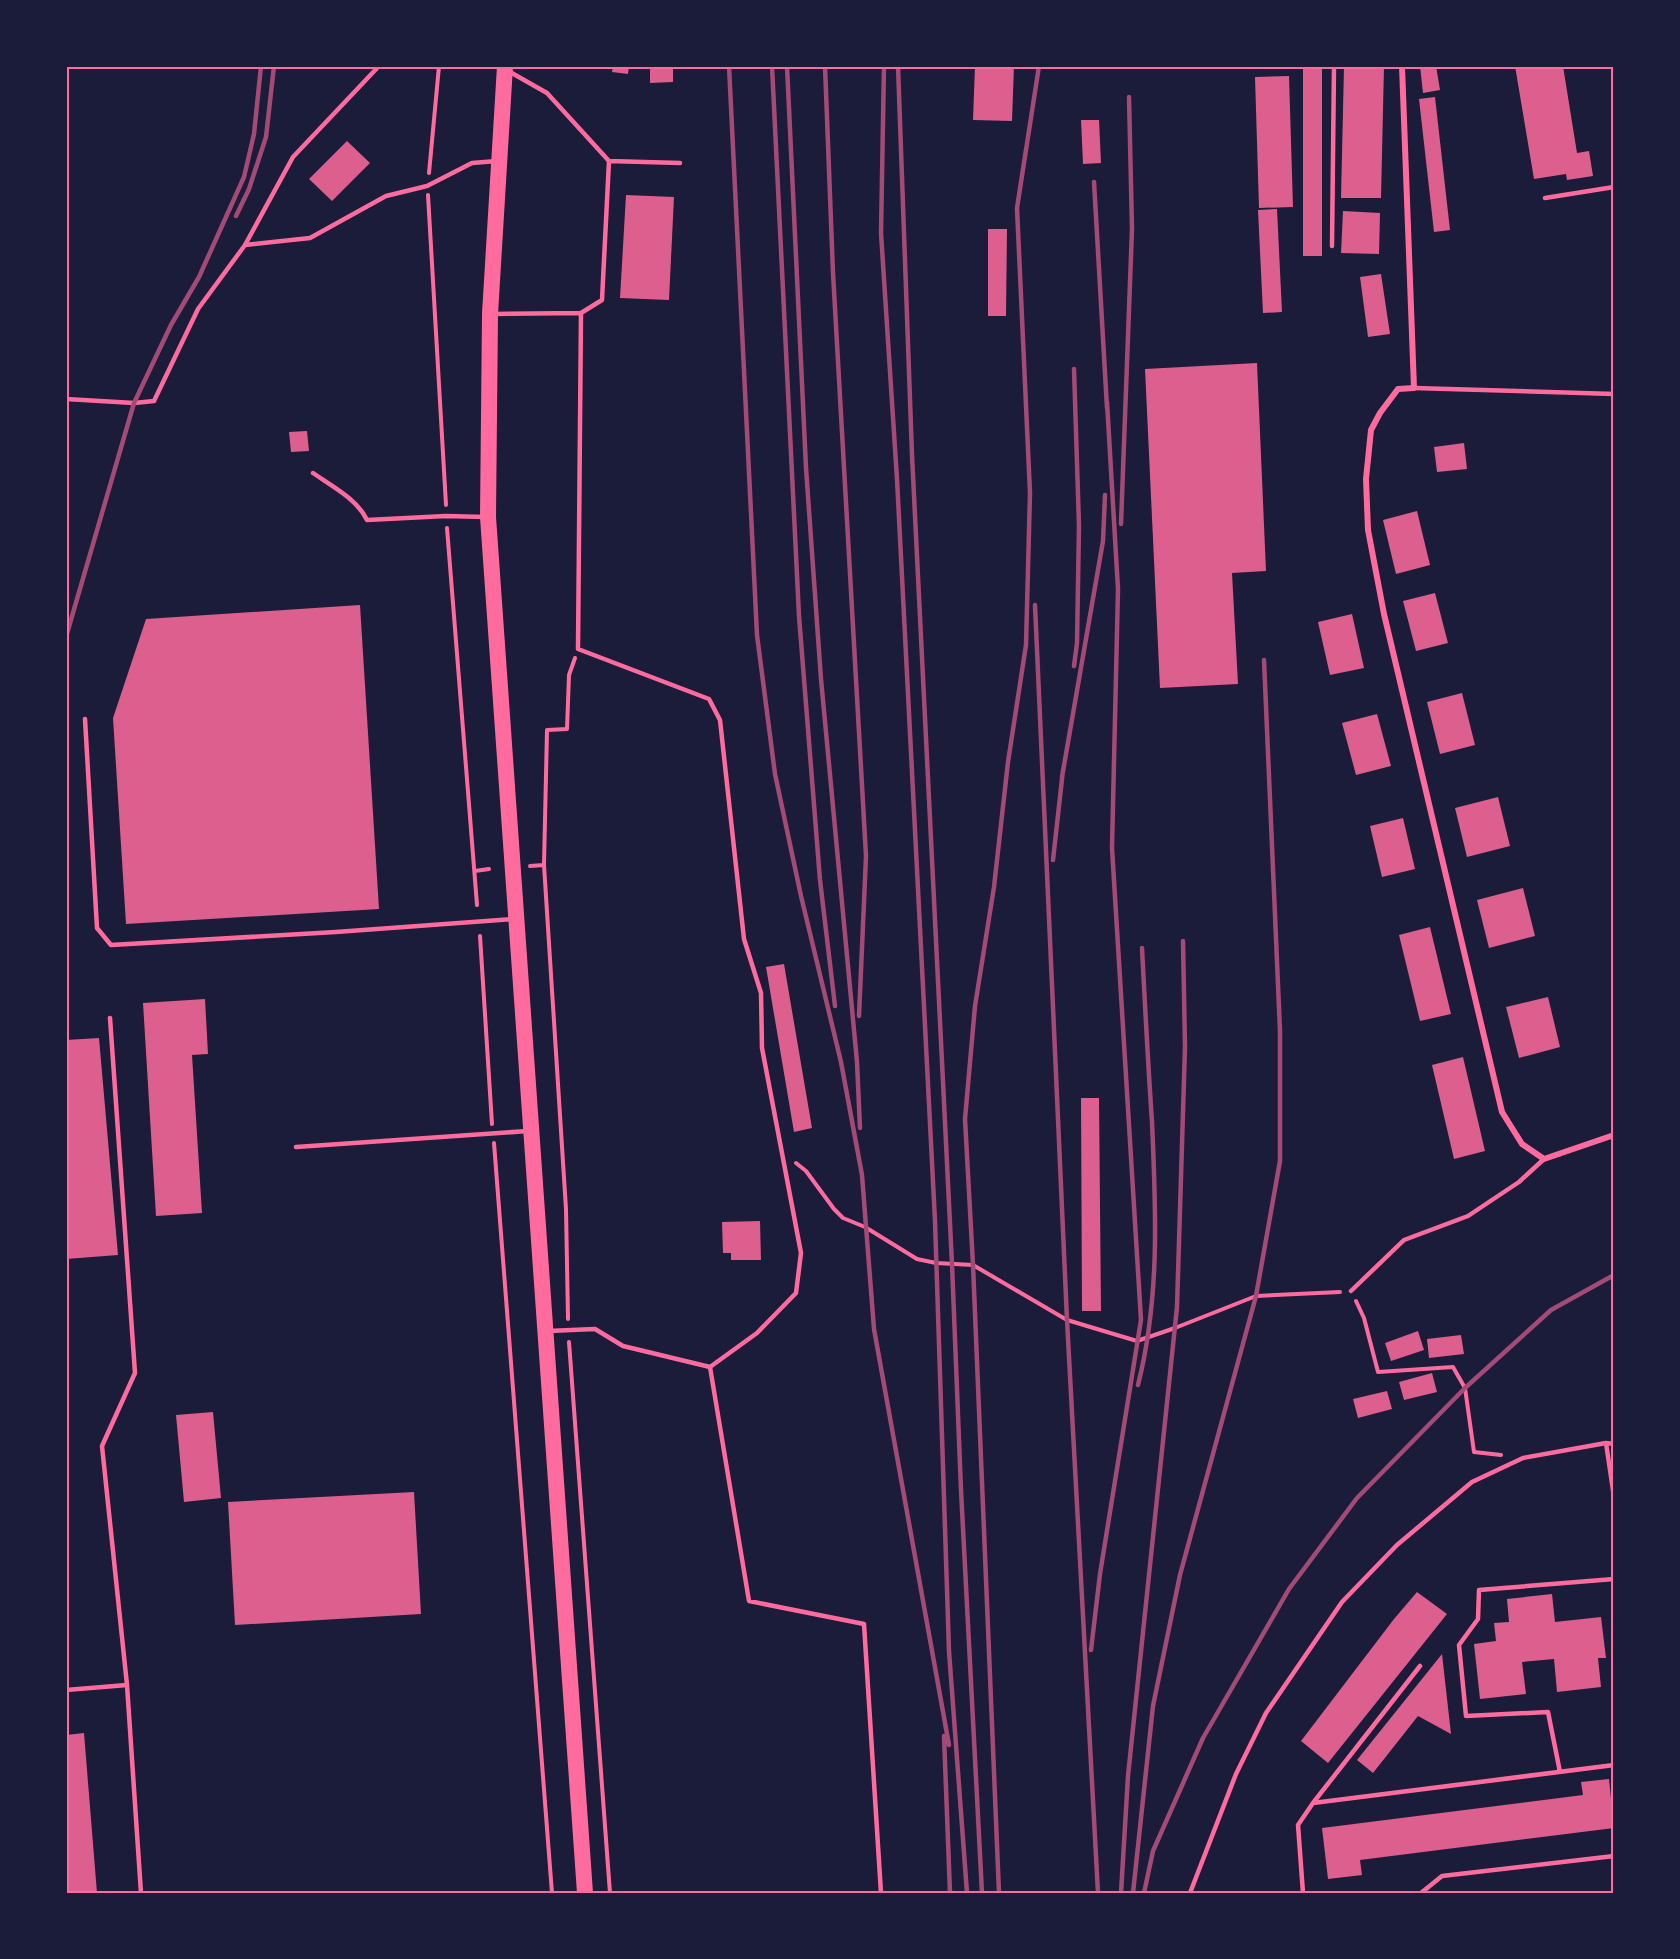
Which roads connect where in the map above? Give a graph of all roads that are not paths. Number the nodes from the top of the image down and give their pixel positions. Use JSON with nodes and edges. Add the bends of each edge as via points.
{"nodes":[{"id":1,"x":378,"y":66,"type":"edge"},
{"id":2,"x":1334,"y":66,"type":"edge"},
{"id":3,"x":1402,"y":66,"type":"edge"},
{"id":4,"x":505,"y":68,"type":"edge"},
{"id":5,"x":498,"y":161,"type":"junction"},
{"id":6,"x":609,"y":161,"type":"junction"},
{"id":7,"x":680,"y":163,"type":"dead end"},
{"id":8,"x":1614,"y":187,"type":"edge"},
{"id":9,"x":1545,"y":198,"type":"dead end"},
{"id":10,"x":245,"y":245,"type":"junction"},
{"id":11,"x":1332,"y":246,"type":"dead end"},
{"id":12,"x":581,"y":313,"type":"junction"},
{"id":13,"x":490,"y":314,"type":"junction"},
{"id":14,"x":1414,"y":388,"type":"junction"},
{"id":15,"x":1614,"y":394,"type":"edge"},
{"id":16,"x":66,"y":399,"type":"edge"},
{"id":17,"x":313,"y":473,"type":"dead end"},
{"id":18,"x":488,"y":517,"type":"junction"},
{"id":19,"x":85,"y":719,"type":"dead end"},
{"id":20,"x":517,"y":919,"type":"junction"},
{"id":21,"x":110,"y":1018,"type":"dead end"},
{"id":22,"x":531,"y":1131,"type":"junction"},
{"id":23,"x":1614,"y":1135,"type":"edge"},
{"id":24,"x":296,"y":1147,"type":"dead end"},
{"id":25,"x":1544,"y":1159,"type":"junction"},
{"id":26,"x":1351,"y":1291,"type":"road end"},
{"id":27,"x":544,"y":1331,"type":"junction"},
{"id":28,"x":710,"y":1366,"type":"junction"},
{"id":29,"x":1606,"y":1443,"type":"junction"},
{"id":30,"x":1614,"y":1443,"type":"edge"},
{"id":31,"x":1614,"y":1497,"type":"edge"},
{"id":32,"x":1614,"y":1579,"type":"edge"},
{"id":33,"x":1420,"y":1666,"type":"dead end"},
{"id":34,"x":127,"y":1685,"type":"junction"},
{"id":35,"x":66,"y":1690,"type":"edge"},
{"id":36,"x":1614,"y":1765,"type":"edge"},
{"id":37,"x":1560,"y":1772,"type":"junction"},
{"id":38,"x":1313,"y":1803,"type":"junction"},
{"id":39,"x":1614,"y":1856,"type":"edge"},
{"id":40,"x":141,"y":1893,"type":"edge"},
{"id":41,"x":585,"y":1893,"type":"edge"},
{"id":42,"x":881,"y":1893,"type":"edge"},
{"id":43,"x":1190,"y":1893,"type":"edge"},
{"id":44,"x":1303,"y":1893,"type":"edge"},
{"id":45,"x":1421,"y":1893,"type":"edge"}],
"edges":[{"from":1,"to":10,"type":"lane","via":[[293,157]]},
{"from":2,"to":11,"type":"lane"},
{"from":3,"to":14,"type":"street"},
{"from":4,"to":5,"type":"highway"},
{"from":4,"to":6,"type":"lane","via":[[547,93]]},
{"from":5,"to":10,"type":"lane","via":[[472,163],[427,186],[386,196],[310,238]]},
{"from":5,"to":13,"type":"highway"},
{"from":6,"to":7,"type":"lane"},
{"from":6,"to":12,"type":"lane","via":[[602,300]]},
{"from":8,"to":9,"type":"lane"},
{"from":10,"to":16,"type":"lane","via":[[198,309],[154,401]]},
{"from":12,"to":13,"type":"lane"},
{"from":12,"to":28,"type":"lane","via":[[578,649],[709,699],[720,720],[744,939],[761,993],[762,1048],[801,1253],[796,1293],[757,1333]]},
{"from":13,"to":18,"type":"highway"},
{"from":14,"to":15,"type":"lane"},
{"from":14,"to":25,"type":"street","via":[[1398,390],[1371,430],[1366,479],[1368,530],[1384,614],[1502,1112],[1522,1144]]},
{"from":17,"to":18,"type":"lane","via":[[352,500],[367,520]]},
{"from":18,"to":20,"type":"highway"},
{"from":19,"to":20,"type":"lane","via":[[97,928],[111,945]]},
{"from":20,"to":22,"type":"highway"},
{"from":21,"to":34,"type":"lane","via":[[135,1373],[102,1446]]},
{"from":22,"to":24,"type":"lane"},
{"from":22,"to":27,"type":"highway"},
{"from":23,"to":25,"type":"street"},
{"from":25,"to":26,"type":"lane","via":[[1519,1182],[1467,1216],[1404,1240]]},
{"from":27,"to":28,"type":"lane","via":[[594,1329],[623,1346]]},
{"from":27,"to":41,"type":"highway"},
{"from":28,"to":42,"type":"lane","via":[[749,1601],[864,1624]]},
{"from":29,"to":30,"type":"lane"},
{"from":29,"to":31,"type":"lane"},
{"from":29,"to":43,"type":"lane","via":[[1523,1458],[1472,1482],[1397,1545],[1342,1602],[1266,1713],[1236,1774]]},
{"from":32,"to":37,"type":"lane","via":[[1479,1590],[1478,1619],[1459,1644],[1466,1716],[1548,1712]]},
{"from":33,"to":38,"type":"lane"},
{"from":34,"to":35,"type":"lane"},
{"from":34,"to":40,"type":"lane"},
{"from":36,"to":37,"type":"lane"},
{"from":37,"to":38,"type":"lane"},
{"from":38,"to":44,"type":"lane","via":[[1298,1826]]},
{"from":39,"to":45,"type":"lane","via":[[1442,1875]]}]}
